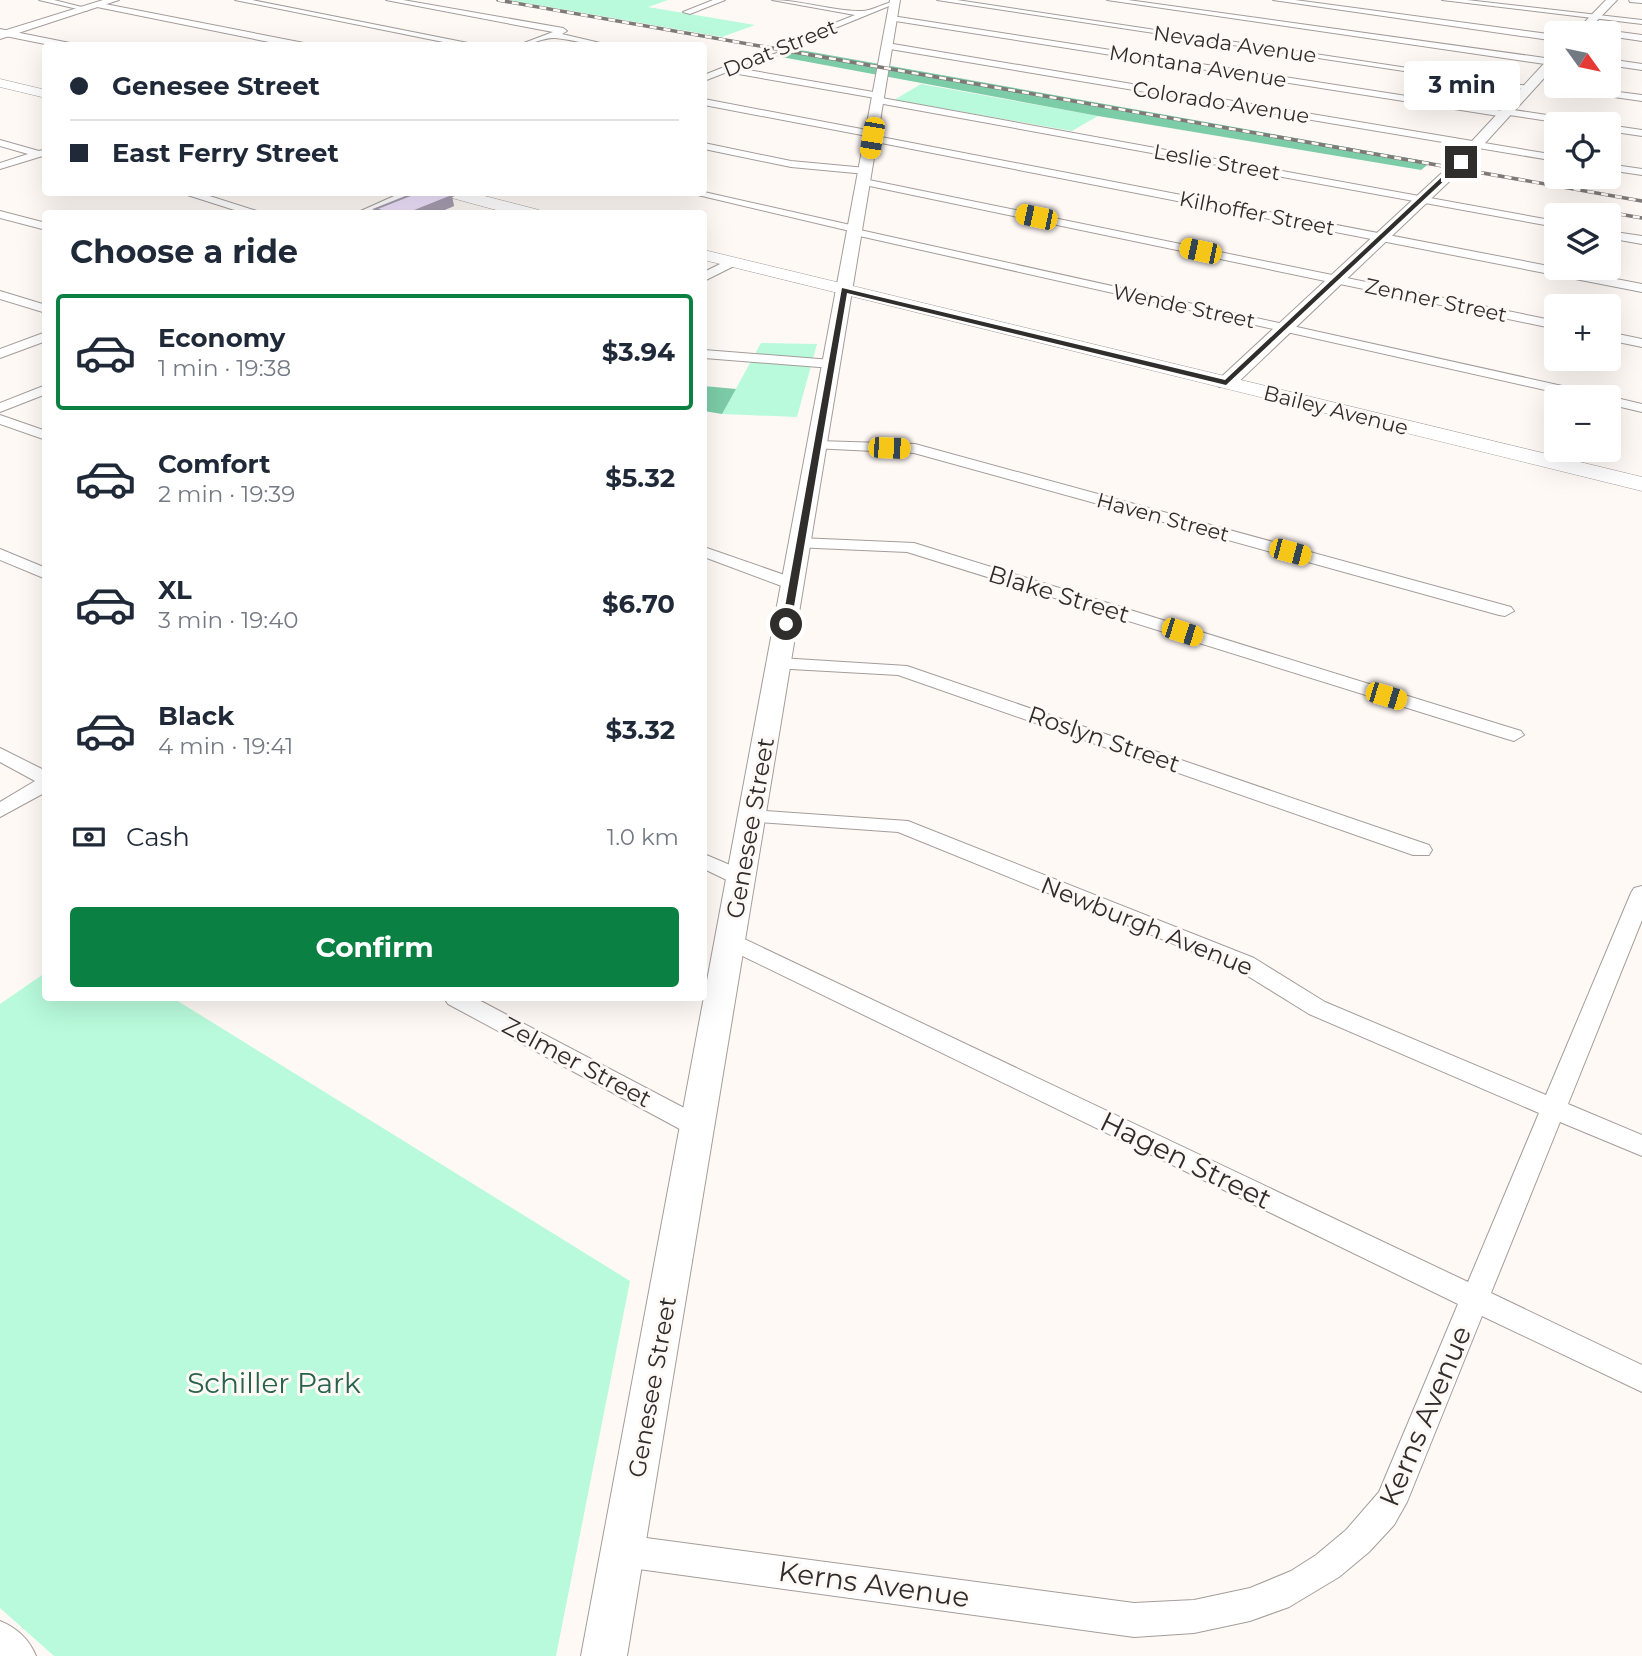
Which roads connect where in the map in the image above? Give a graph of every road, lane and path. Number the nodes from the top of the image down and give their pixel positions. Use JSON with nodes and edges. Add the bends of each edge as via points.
{"nodes":[{"id":1,"x":43,"y":0,"type":"edge"},
{"id":2,"x":114,"y":0,"type":"edge"},
{"id":3,"x":239,"y":0,"type":"edge"},
{"id":4,"x":390,"y":0,"type":"edge"},
{"id":5,"x":721,"y":0,"type":"edge"},
{"id":6,"x":776,"y":0,"type":"edge"},
{"id":7,"x":941,"y":0,"type":"edge"},
{"id":8,"x":1111,"y":0,"type":"edge"},
{"id":9,"x":1277,"y":0,"type":"edge"},
{"id":10,"x":1446,"y":0,"type":"edge"},
{"id":11,"x":1612,"y":0,"type":"edge"},
{"id":12,"x":1633,"y":0,"type":"edge"},
{"id":13,"x":895,"y":1,"type":"edge"},
{"id":14,"x":1642,"y":1,"type":"edge"},
{"id":15,"x":1479,"y":2,"type":"edge"},
{"id":16,"x":100,"y":5,"type":"junction"},
{"id":17,"x":86,"y":9,"type":"junction"},
{"id":18,"x":687,"y":12,"type":"dead end"},
{"id":19,"x":865,"y":14,"type":"junction"},
{"id":20,"x":1593,"y":17,"type":"junction"},
{"id":21,"x":892,"y":18,"type":"junction"},
{"id":22,"x":1590,"y":21,"type":"edge"},
{"id":23,"x":1642,"y":22,"type":"edge"},
{"id":24,"x":3,"y":34,"type":"edge"},
{"id":25,"x":552,"y":35,"type":"junction"},
{"id":26,"x":1544,"y":36,"type":"edge"},
{"id":27,"x":1621,"y":36,"type":"edge"},
{"id":28,"x":1642,"y":38,"type":"edge"},
{"id":29,"x":48,"y":42,"type":"edge"},
{"id":30,"x":284,"y":42,"type":"edge"},
{"id":31,"x":459,"y":42,"type":"edge"},
{"id":32,"x":532,"y":42,"type":"edge"},
{"id":33,"x":588,"y":42,"type":"edge"},
{"id":34,"x":887,"y":46,"type":"junction"},
{"id":35,"x":1544,"y":59,"type":"edge"},
{"id":36,"x":1621,"y":64,"type":"edge"},
{"id":37,"x":1642,"y":66,"type":"edge"},
{"id":38,"x":724,"y":67,"type":"junction"},
{"id":39,"x":1544,"y":71,"type":"edge"},
{"id":40,"x":707,"y":76,"type":"edge"},
{"id":41,"x":0,"y":83,"type":"edge"},
{"id":42,"x":1532,"y":85,"type":"junction"},
{"id":43,"x":1544,"y":85,"type":"edge"},
{"id":44,"x":42,"y":93,"type":"edge"},
{"id":45,"x":1621,"y":95,"type":"edge"},
{"id":46,"x":878,"y":98,"type":"junction"},
{"id":47,"x":1642,"y":98,"type":"edge"},
{"id":48,"x":707,"y":103,"type":"edge"},
{"id":49,"x":1506,"y":113,"type":"junction"},
{"id":50,"x":1544,"y":118,"type":"edge"},
{"id":51,"x":1621,"y":130,"type":"edge"},
{"id":52,"x":1642,"y":133,"type":"edge"},
{"id":53,"x":872,"y":136,"type":"junction"},
{"id":54,"x":0,"y":143,"type":"edge"},
{"id":55,"x":1477,"y":145,"type":"junction"},
{"id":56,"x":707,"y":147,"type":"edge"},
{"id":57,"x":42,"y":154,"type":"edge"},
{"id":58,"x":42,"y":155,"type":"edge"},
{"id":59,"x":1544,"y":156,"type":"edge"},
{"id":60,"x":0,"y":166,"type":"edge"},
{"id":61,"x":1621,"y":169,"type":"edge"},
{"id":62,"x":1642,"y":173,"type":"edge"},
{"id":63,"x":865,"y":176,"type":"junction"},
{"id":64,"x":197,"y":196,"type":"edge"},
{"id":65,"x":404,"y":196,"type":"edge"},
{"id":66,"x":462,"y":196,"type":"edge"},
{"id":67,"x":707,"y":196,"type":"edge"},
{"id":68,"x":1422,"y":199,"type":"junction"},
{"id":69,"x":247,"y":210,"type":"edge"},
{"id":70,"x":369,"y":210,"type":"edge"},
{"id":71,"x":514,"y":210,"type":"edge"},
{"id":72,"x":0,"y":214,"type":"edge"},
{"id":73,"x":1544,"y":222,"type":"edge"},
{"id":74,"x":42,"y":227,"type":"edge"},
{"id":75,"x":855,"y":230,"type":"junction"},
{"id":76,"x":1621,"y":236,"type":"edge"},
{"id":77,"x":1382,"y":237,"type":"junction"},
{"id":78,"x":1642,"y":240,"type":"edge"},
{"id":79,"x":707,"y":256,"type":"edge"},
{"id":80,"x":732,"y":262,"type":"junction"},
{"id":81,"x":707,"y":275,"type":"edge"},
{"id":82,"x":1336,"y":280,"type":"junction"},
{"id":83,"x":1642,"y":288,"type":"edge"},
{"id":84,"x":845,"y":290,"type":"junction"},
{"id":85,"x":0,"y":295,"type":"edge"},
{"id":86,"x":42,"y":308,"type":"edge"},
{"id":87,"x":1544,"y":323,"type":"edge"},
{"id":88,"x":1285,"y":328,"type":"junction"},
{"id":89,"x":42,"y":338,"type":"edge"},
{"id":90,"x":1621,"y":339,"type":"edge"},
{"id":91,"x":1642,"y":343,"type":"edge"},
{"id":92,"x":0,"y":354,"type":"edge"},
{"id":93,"x":707,"y":354,"type":"edge"},
{"id":94,"x":832,"y":364,"type":"junction"},
{"id":95,"x":1226,"y":383,"type":"junction"},
{"id":96,"x":1544,"y":386,"type":"edge"},
{"id":97,"x":42,"y":391,"type":"edge"},
{"id":98,"x":1621,"y":403,"type":"edge"},
{"id":99,"x":0,"y":408,"type":"edge"},
{"id":100,"x":1642,"y":408,"type":"edge"},
{"id":101,"x":0,"y":419,"type":"edge"},
{"id":102,"x":42,"y":435,"type":"edge"},
{"id":103,"x":818,"y":445,"type":"junction"},
{"id":104,"x":1642,"y":484,"type":"edge"},
{"id":105,"x":800,"y":544,"type":"junction"},
{"id":106,"x":707,"y":553,"type":"edge"},
{"id":107,"x":0,"y":554,"type":"edge"},
{"id":108,"x":42,"y":572,"type":"edge"},
{"id":109,"x":793,"y":584,"type":"junction"},
{"id":110,"x":1505,"y":611,"type":"dead end"},
{"id":111,"x":780,"y":664,"type":"junction"},
{"id":112,"x":1514,"y":735,"type":"dead end"},
{"id":113,"x":0,"y":754,"type":"edge"},
{"id":114,"x":42,"y":779,"type":"edge"},
{"id":115,"x":42,"y":784,"type":"edge"},
{"id":116,"x":0,"y":811,"type":"edge"},
{"id":117,"x":752,"y":816,"type":"junction"},
{"id":118,"x":1421,"y":850,"type":"dead end"},
{"id":119,"x":707,"y":862,"type":"edge"},
{"id":120,"x":741,"y":877,"type":"junction"},
{"id":121,"x":1642,"y":892,"type":"edge"},
{"id":122,"x":730,"y":942,"type":"junction"},
{"id":123,"x":462,"y":1001,"type":"edge"},
{"id":124,"x":1553,"y":1108,"type":"junction"},
{"id":125,"x":698,"y":1127,"type":"junction"},
{"id":126,"x":1642,"y":1146,"type":"edge"},
{"id":127,"x":1474,"y":1299,"type":"junction"},
{"id":128,"x":1642,"y":1379,"type":"edge"},
{"id":129,"x":624,"y":1551,"type":"junction"},
{"id":130,"x":0,"y":1638,"type":"edge"},
{"id":131,"x":19,"y":1656,"type":"edge"},
{"id":132,"x":604,"y":1656,"type":"edge"}],
"edges":[{"from":1,"to":17,"type":"street"},
{"from":2,"to":16,"type":"main road"},
{"from":3,"to":31,"type":"street"},
{"from":4,"to":25,"type":"street","via":[[563,31]]},
{"from":5,"to":18,"type":"street"},
{"from":6,"to":19,"type":"street"},
{"from":7,"to":42,"type":"street","name":"Nevada Avenue"},
{"from":8,"to":35,"type":"street"},
{"from":9,"to":26,"type":"street"},
{"from":10,"to":15,"type":"street"},
{"from":11,"to":20,"type":"main road"},
{"from":12,"to":14,"type":"street"},
{"from":13,"to":19,"type":"street","name":"Doat Street"},
{"from":13,"to":21,"type":"main road","name":"Genesee Street"},
{"from":15,"to":20,"type":"street"},
{"from":16,"to":17,"type":"main road"},
{"from":16,"to":30,"type":"street"},
{"from":17,"to":24,"type":"main road"},
{"from":19,"to":38,"type":"street","name":"Doat Street"},
{"from":20,"to":22,"type":"main road"},
{"from":20,"to":23,"type":"street"},
{"from":21,"to":34,"type":"main road","name":"Genesee Street"},
{"from":21,"to":49,"type":"street","name":"Montana Avenue"},
{"from":24,"to":29,"type":"street"},
{"from":25,"to":32,"type":"street"},
{"from":25,"to":33,"type":"street"},
{"from":27,"to":28,"type":"street"},
{"from":34,"to":46,"type":"main road","name":"Genesee Street"},
{"from":34,"to":55,"type":"street","name":"Colorado Avenue"},
{"from":36,"to":37,"type":"street"},
{"from":38,"to":40,"type":"street","name":"Doat Street"},
{"from":38,"to":46,"type":"street","name":"Leslie Street"},
{"from":39,"to":42,"type":"main road"},
{"from":41,"to":44,"type":"main road"},
{"from":42,"to":43,"type":"street","name":"Nevada Avenue"},
{"from":42,"to":49,"type":"main road"},
{"from":45,"to":47,"type":"street","name":"Nevada Avenue"},
{"from":46,"to":53,"type":"main road","name":"Genesee Street"},
{"from":46,"to":68,"type":"street","name":"Leslie Street"},
{"from":48,"to":53,"type":"street","name":"Kilhoffer Street"},
{"from":49,"to":50,"type":"street","name":"Montana Avenue"},
{"from":49,"to":55,"type":"main road"},
{"from":51,"to":52,"type":"street"},
{"from":53,"to":63,"type":"main road","name":"Genesee Street"},
{"from":53,"to":77,"type":"street","name":"Kilhoffer Street"},
{"from":54,"to":57,"type":"street"},
{"from":55,"to":59,"type":"street","name":"Colorado Avenue"},
{"from":55,"to":68,"type":"main road"},
{"from":56,"to":63,"type":"street","name":"Zenner Street"},
{"from":58,"to":60,"type":"street"},
{"from":61,"to":62,"type":"street"},
{"from":63,"to":75,"type":"main road","name":"Genesee Street"},
{"from":63,"to":82,"type":"street","name":"Zenner Street"},
{"from":64,"to":69,"type":"street"},
{"from":65,"to":70,"type":"street"},
{"from":66,"to":71,"type":"main road"},
{"from":67,"to":75,"type":"street","name":"Wende Street"},
{"from":68,"to":73,"type":"street","name":"Leslie Street"},
{"from":68,"to":77,"type":"main road"},
{"from":72,"to":74,"type":"street"},
{"from":75,"to":84,"type":"main road","name":"Genesee Street"},
{"from":75,"to":88,"type":"street","name":"Wende Street"},
{"from":76,"to":78,"type":"street"},
{"from":77,"to":82,"type":"main road"},
{"from":77,"to":83,"type":"street","name":"Kilhoffer Street"},
{"from":79,"to":80,"type":"main road","name":"Bailey Avenue"},
{"from":80,"to":81,"type":"street"},
{"from":80,"to":84,"type":"main road","name":"Bailey Avenue"},
{"from":82,"to":87,"type":"street","name":"Zenner Street"},
{"from":82,"to":88,"type":"main road"},
{"from":84,"to":94,"type":"main road","name":"Genesee Street"},
{"from":84,"to":95,"type":"main road","name":"Bailey Avenue"},
{"from":85,"to":86,"type":"street"},
{"from":88,"to":95,"type":"main road"},
{"from":88,"to":96,"type":"street","name":"Wende Street"},
{"from":89,"to":92,"type":"street"},
{"from":90,"to":91,"type":"street"},
{"from":93,"to":94,"type":"street"},
{"from":94,"to":103,"type":"main road","name":"Genesee Street"},
{"from":95,"to":104,"type":"main road","name":"Bailey Avenue"},
{"from":97,"to":99,"type":"street"},
{"from":98,"to":100,"type":"street"},
{"from":101,"to":102,"type":"street"},
{"from":103,"to":105,"type":"main road","name":"Genesee Street"},
{"from":103,"to":110,"type":"street","name":"Haven Street","via":[[915,449]]},
{"from":105,"to":109,"type":"main road","name":"Genesee Street"},
{"from":105,"to":112,"type":"street","name":"Blake Street","via":[[908,547]]},
{"from":106,"to":109,"type":"street"},
{"from":107,"to":108,"type":"street"},
{"from":109,"to":111,"type":"main road","name":"Genesee Street"},
{"from":111,"to":117,"type":"main road","name":"Genesee Street"},
{"from":111,"to":118,"type":"street","name":"Roslyn Street","via":[[900,670]]},
{"from":113,"to":114,"type":"street"},
{"from":115,"to":116,"type":"street"},
{"from":117,"to":120,"type":"main road","name":"Genesee Street"},
{"from":117,"to":124,"type":"street","name":"Newburgh Avenue","via":[[901,826],[1246,964],[1317,1008]]},
{"from":119,"to":120,"type":"street"},
{"from":120,"to":122,"type":"main road","name":"Genesee Street"},
{"from":121,"to":124,"type":"street","name":"Kerns Avenue"},
{"from":122,"to":125,"type":"main road","name":"Genesee Street"},
{"from":122,"to":127,"type":"street","name":"Hagen Street"},
{"from":123,"to":125,"type":"street","name":"Zelmer Street"},
{"from":124,"to":126,"type":"street","name":"Newburgh Avenue"},
{"from":124,"to":127,"type":"street","name":"Kerns Avenue"},
{"from":125,"to":129,"type":"main road","name":"Genesee Street"},
{"from":127,"to":128,"type":"street","name":"Hagen Street"},
{"from":127,"to":129,"type":"street","name":"Kerns Avenue","via":[[1380,1521],[1302,1584],[1229,1612],[1134,1620]]},
{"from":129,"to":132,"type":"main road","name":"Genesee Street"},
{"from":130,"to":131,"type":"street"}]}
